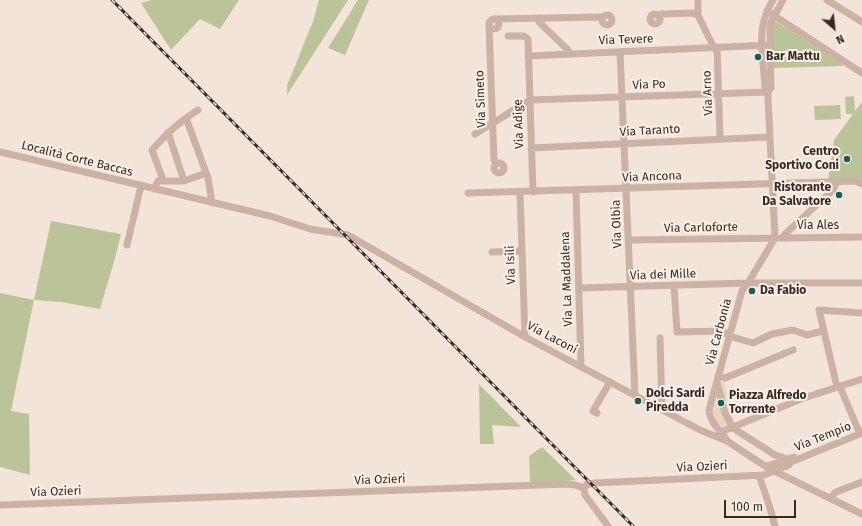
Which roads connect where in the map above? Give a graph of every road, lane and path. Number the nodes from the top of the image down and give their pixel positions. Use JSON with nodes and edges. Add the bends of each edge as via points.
{"nodes":[{"id":1,"x":698,"y":0,"type":"edge"},
{"id":2,"x":773,"y":0,"type":"edge"},
{"id":3,"x":783,"y":0,"type":"edge"},
{"id":4,"x":827,"y":0,"type":"edge"},
{"id":5,"x":767,"y":11,"type":"junction"},
{"id":6,"x":698,"y":15,"type":"junction"},
{"id":7,"x":658,"y":16,"type":"dead end"},
{"id":8,"x":774,"y":16,"type":"junction"},
{"id":9,"x":539,"y":18,"type":"junction"},
{"id":10,"x":602,"y":18,"type":"dead end"},
{"id":11,"x":862,"y":22,"type":"edge"},
{"id":12,"x":508,"y":36,"type":"dead end"},
{"id":13,"x":766,"y":45,"type":"junction"},
{"id":14,"x":716,"y":48,"type":"junction"},
{"id":15,"x":620,"y":52,"type":"junction"},
{"id":16,"x":570,"y":54,"type":"junction"},
{"id":17,"x":528,"y":56,"type":"junction"},
{"id":18,"x":862,"y":73,"type":"edge"},
{"id":19,"x":768,"y":92,"type":"junction"},
{"id":20,"x":719,"y":94,"type":"junction"},
{"id":21,"x":622,"y":97,"type":"junction"},
{"id":22,"x":530,"y":100,"type":"junction"},
{"id":23,"x":198,"y":110,"type":"dead end"},
{"id":24,"x":186,"y":118,"type":"junction"},
{"id":25,"x":493,"y":122,"type":"junction"},
{"id":26,"x":168,"y":132,"type":"junction"},
{"id":27,"x":475,"y":134,"type":"dead end"},
{"id":28,"x":770,"y":136,"type":"junction"},
{"id":29,"x":720,"y":138,"type":"junction"},
{"id":30,"x":624,"y":144,"type":"junction"},
{"id":31,"x":0,"y":148,"type":"edge"},
{"id":32,"x":531,"y":148,"type":"junction"},
{"id":33,"x":4,"y":153,"type":"edge"},
{"id":34,"x":496,"y":164,"type":"dead end"},
{"id":35,"x":206,"y":173,"type":"junction"},
{"id":36,"x":163,"y":180,"type":"junction"},
{"id":37,"x":184,"y":181,"type":"junction"},
{"id":38,"x":837,"y":182,"type":"junction"},
{"id":39,"x":772,"y":184,"type":"junction"},
{"id":40,"x":862,"y":184,"type":"edge"},
{"id":41,"x":141,"y":186,"type":"junction"},
{"id":42,"x":154,"y":189,"type":"junction"},
{"id":43,"x":626,"y":189,"type":"junction"},
{"id":44,"x":576,"y":191,"type":"junction"},
{"id":45,"x":520,"y":192,"type":"junction"},
{"id":46,"x":533,"y":192,"type":"junction"},
{"id":47,"x":468,"y":194,"type":"dead end"},
{"id":48,"x":212,"y":202,"type":"junction"},
{"id":49,"x":342,"y":233,"type":"joint"},
{"id":50,"x":862,"y":237,"type":"edge"},
{"id":51,"x":775,"y":238,"type":"junction"},
{"id":52,"x":784,"y":238,"type":"junction"},
{"id":53,"x":628,"y":240,"type":"junction"},
{"id":54,"x":127,"y":245,"type":"dead end"},
{"id":55,"x":522,"y":251,"type":"junction"},
{"id":56,"x":492,"y":252,"type":"dead end"},
{"id":57,"x":748,"y":283,"type":"junction"},
{"id":58,"x":862,"y":283,"type":"edge"},
{"id":59,"x":674,"y":285,"type":"junction"},
{"id":60,"x":630,"y":286,"type":"junction"},
{"id":61,"x":578,"y":288,"type":"junction"},
{"id":62,"x":862,"y":313,"type":"edge"},
{"id":63,"x":823,"y":332,"type":"junction"},
{"id":64,"x":729,"y":336,"type":"junction"},
{"id":65,"x":525,"y":337,"type":"junction"},
{"id":66,"x":660,"y":338,"type":"dead end"},
{"id":67,"x":793,"y":350,"type":"dead end"},
{"id":68,"x":581,"y":366,"type":"junction"},
{"id":69,"x":718,"y":379,"type":"junction"},
{"id":70,"x":862,"y":379,"type":"edge"},
{"id":71,"x":610,"y":382,"type":"junction"},
{"id":72,"x":839,"y":387,"type":"junction"},
{"id":73,"x":634,"y":395,"type":"junction"},
{"id":74,"x":662,"y":410,"type":"junction"},
{"id":75,"x":597,"y":413,"type":"dead end"},
{"id":76,"x":710,"y":417,"type":"junction"},
{"id":77,"x":733,"y":428,"type":"junction"},
{"id":78,"x":703,"y":431,"type":"junction"},
{"id":79,"x":721,"y":432,"type":"junction"},
{"id":80,"x":861,"y":433,"type":"edge"},
{"id":81,"x":727,"y":441,"type":"junction"},
{"id":82,"x":793,"y":461,"type":"junction"},
{"id":83,"x":763,"y":470,"type":"junction"},
{"id":84,"x":776,"y":471,"type":"junction"},
{"id":85,"x":862,"y":482,"type":"edge"},
{"id":86,"x":584,"y":488,"type":"junction"},
{"id":87,"x":830,"y":498,"type":"junction"},
{"id":88,"x":0,"y":505,"type":"edge"},
{"id":89,"x":862,"y":514,"type":"edge"},
{"id":90,"x":608,"y":526,"type":"edge"},
{"id":91,"x":775,"y":526,"type":"edge"}],
"edges":[{"from":1,"to":6,"type":"street"},
{"from":2,"to":5,"type":"street"},
{"from":3,"to":8,"type":"street"},
{"from":4,"to":11,"type":"street"},
{"from":5,"to":8,"type":"street"},
{"from":5,"to":13,"type":"street","via":[[763,27]]},
{"from":6,"to":7,"type":"street","via":[[692,13]]},
{"from":6,"to":14,"type":"street"},
{"from":8,"to":13,"type":"street"},
{"from":8,"to":18,"type":"street"},
{"from":9,"to":10,"type":"street"},
{"from":9,"to":16,"type":"street","via":[[539,22]]},
{"from":9,"to":25,"type":"street","name":"Via Simeto","via":[[495,25]]},
{"from":12,"to":17,"type":"street","via":[[524,36],[528,39]]},
{"from":13,"to":14,"type":"street","name":"Via Tevere"},
{"from":13,"to":19,"type":"street","via":[[771,88]]},
{"from":14,"to":15,"type":"street","name":"Via Tevere"},
{"from":14,"to":20,"type":"street","name":"Via Arno"},
{"from":15,"to":16,"type":"street","name":"Via Tevere"},
{"from":15,"to":21,"type":"street","name":"Via Olbia"},
{"from":16,"to":17,"type":"street","name":"Via Tevere"},
{"from":17,"to":22,"type":"street","name":"Via Adige"},
{"from":19,"to":20,"type":"street","name":"Via Po"},
{"from":19,"to":28,"type":"street"},
{"from":20,"to":21,"type":"street","name":"Via Po"},
{"from":20,"to":29,"type":"street","name":"Via Arno"},
{"from":21,"to":22,"type":"street","name":"Via Po"},
{"from":21,"to":30,"type":"street","name":"Via Olbia"},
{"from":22,"to":25,"type":"street"},
{"from":22,"to":32,"type":"street","name":"Via Adige"},
{"from":23,"to":24,"type":"street"},
{"from":24,"to":26,"type":"street"},
{"from":24,"to":35,"type":"street"},
{"from":25,"to":27,"type":"street"},
{"from":25,"to":34,"type":"street","name":"Via Simeto"},
{"from":26,"to":36,"type":"street","via":[[152,150]]},
{"from":26,"to":37,"type":"street"},
{"from":28,"to":29,"type":"street","name":"Via Taranto"},
{"from":28,"to":39,"type":"street"},
{"from":29,"to":30,"type":"street","name":"Via Taranto"},
{"from":30,"to":32,"type":"street","name":"Via Taranto"},
{"from":30,"to":43,"type":"street","name":"Via Olbia"},
{"from":31,"to":33,"type":"street","name":"Località Corte Baccas"},
{"from":32,"to":46,"type":"street","name":"Via Adige"},
{"from":33,"to":41,"type":"street","name":"Località Corte Baccas"},
{"from":35,"to":37,"type":"street"},
{"from":35,"to":48,"type":"street"},
{"from":36,"to":37,"type":"street"},
{"from":36,"to":42,"type":"street","via":[[158,181]]},
{"from":38,"to":39,"type":"street","name":"Via Ancona"},
{"from":38,"to":40,"type":"street","name":"Via Ancona","via":[[856,181]]},
{"from":38,"to":52,"type":"street","via":[[833,190],[784,235]]},
{"from":39,"to":43,"type":"street","name":"Via Ancona"},
{"from":39,"to":51,"type":"street"},
{"from":41,"to":42,"type":"street","name":"Località Corte Baccas"},
{"from":41,"to":54,"type":"street","name":"Località Corte Baccas"},
{"from":42,"to":48,"type":"street","name":"Località Corte Baccas"},
{"from":43,"to":44,"type":"street","name":"Via Ancona"},
{"from":43,"to":53,"type":"street","name":"Via Olbia"},
{"from":44,"to":46,"type":"street","name":"Via Ancona"},
{"from":44,"to":61,"type":"street","name":"Via La Maddalena"},
{"from":45,"to":46,"type":"street","name":"Via Ancona"},
{"from":45,"to":47,"type":"street","name":"Via Ancona"},
{"from":45,"to":55,"type":"street","name":"Via Isili"},
{"from":48,"to":49,"type":"street","name":"Località Corte Baccas","via":[[310,229]]},
{"from":49,"to":65,"type":"street","name":"Via Laconi"},
{"from":50,"to":52,"type":"street","name":"Via Ales"},
{"from":51,"to":52,"type":"street","name":"Via Ales"},
{"from":51,"to":53,"type":"street","name":"Via Carloforte"},
{"from":51,"to":57,"type":"street","name":"Via Carbonia"},
{"from":53,"to":60,"type":"street","name":"Via Olbia"},
{"from":55,"to":56,"type":"street"},
{"from":55,"to":65,"type":"street","name":"Via Isili"},
{"from":57,"to":58,"type":"street","name":"Via dei Mille"},
{"from":57,"to":59,"type":"street","name":"Via dei Mille"},
{"from":57,"to":64,"type":"street","name":"Via Carbonia","via":[[742,291]]},
{"from":59,"to":60,"type":"street","name":"Via dei Mille"},
{"from":59,"to":64,"type":"street","via":[[677,332],[724,331]]},
{"from":60,"to":61,"type":"street","name":"Via dei Mille"},
{"from":60,"to":73,"type":"street","name":"Via Olbia"},
{"from":61,"to":68,"type":"street","name":"Via La Maddalena"},
{"from":62,"to":63,"type":"street","via":[[819,310]]},
{"from":63,"to":64,"type":"street","via":[[807,335],[793,330],[772,334],[753,343]]},
{"from":63,"to":72,"type":"street"},
{"from":64,"to":69,"type":"street","name":"Via Carbonia"},
{"from":65,"to":68,"type":"street","name":"Via Laconi"},
{"from":66,"to":74,"type":"street"},
{"from":67,"to":69,"type":"street"},
{"from":68,"to":71,"type":"street","name":"Via Laconi"},
{"from":69,"to":76,"type":"street","name":"Via Carbonia"},
{"from":69,"to":77,"type":"street","via":[[725,413]]},
{"from":70,"to":72,"type":"street"},
{"from":71,"to":73,"type":"street","name":"Via Laconi"},
{"from":71,"to":75,"type":"street","via":[[593,411]]},
{"from":72,"to":77,"type":"street","via":[[801,399]]},
{"from":72,"to":80,"type":"street"},
{"from":73,"to":74,"type":"street","name":"Via Laconi"},
{"from":74,"to":78,"type":"street","name":"Via Laconi"},
{"from":76,"to":78,"type":"street","name":"Via Carbonia"},
{"from":76,"to":79,"type":"street"},
{"from":77,"to":79,"type":"street"},
{"from":77,"to":82,"type":"street","via":[[774,455],[787,459],[794,457]]},
{"from":78,"to":81,"type":"street","name":"Via Laconi"},
{"from":79,"to":81,"type":"street"},
{"from":80,"to":82,"type":"street","name":"Via Tempio"},
{"from":81,"to":83,"type":"street","name":"Via Laconi","via":[[754,458]]},
{"from":82,"to":83,"type":"street","name":"Via Tempio","via":[[783,461]]},
{"from":82,"to":84,"type":"street","name":"Via Tempio"},
{"from":83,"to":84,"type":"street"},
{"from":83,"to":86,"type":"street","name":"Via Ozieri","via":[[595,484]]},
{"from":83,"to":91,"type":"street"},
{"from":84,"to":87,"type":"street"},
{"from":85,"to":87,"type":"street","via":[[836,492]]},
{"from":86,"to":88,"type":"street","name":"Via Ozieri","via":[[567,484]]},
{"from":86,"to":90,"type":"street","via":[[585,495]]},
{"from":87,"to":89,"type":"street"}]}
